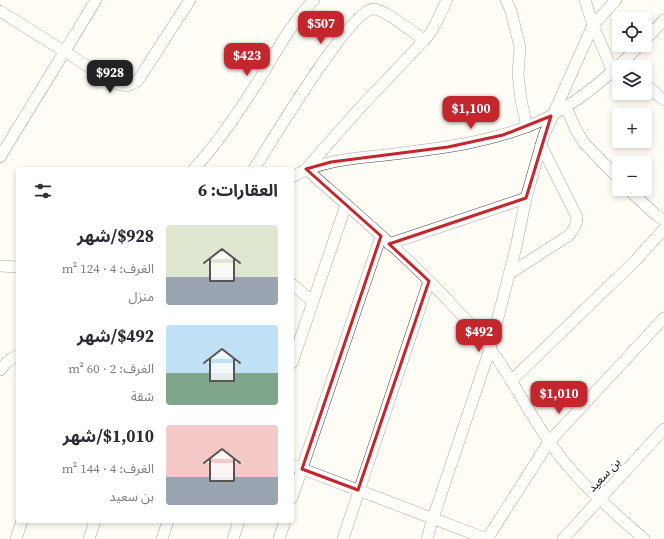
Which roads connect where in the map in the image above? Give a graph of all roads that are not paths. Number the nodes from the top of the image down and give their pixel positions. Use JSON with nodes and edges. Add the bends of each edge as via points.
{"nodes":[{"id":1,"x":96,"y":0,"type":"edge"},
{"id":2,"x":190,"y":0,"type":"edge"},
{"id":3,"x":314,"y":0,"type":"edge"},
{"id":4,"x":447,"y":0,"type":"edge"},
{"id":5,"x":506,"y":0,"type":"edge"},
{"id":6,"x":585,"y":0,"type":"edge"},
{"id":7,"x":616,"y":0,"type":"edge"},
{"id":8,"x":0,"y":12,"type":"edge"},
{"id":9,"x":664,"y":20,"type":"edge"},
{"id":10,"x":593,"y":25,"type":"junction"},
{"id":11,"x":652,"y":33,"type":"edge"},
{"id":12,"x":424,"y":40,"type":"junction"},
{"id":13,"x":64,"y":52,"type":"junction"},
{"id":14,"x":634,"y":52,"type":"edge"},
{"id":15,"x":628,"y":60,"type":"edge"},
{"id":16,"x":612,"y":70,"type":"edge"},
{"id":17,"x":612,"y":73,"type":"edge"},
{"id":18,"x":652,"y":90,"type":"edge"},
{"id":19,"x":664,"y":100,"type":"edge"},
{"id":20,"x":566,"y":107,"type":"junction"},
{"id":21,"x":551,"y":116,"type":"junction"},
{"id":22,"x":527,"y":127,"type":"junction"},
{"id":23,"x":541,"y":145,"type":"junction"},
{"id":24,"x":0,"y":157,"type":"edge"},
{"id":25,"x":196,"y":167,"type":"edge"},
{"id":26,"x":255,"y":167,"type":"edge"},
{"id":27,"x":306,"y":170,"type":"junction"},
{"id":28,"x":612,"y":172,"type":"edge"},
{"id":29,"x":294,"y":176,"type":"edge"},
{"id":30,"x":636,"y":196,"type":"edge"},
{"id":31,"x":526,"y":198,"type":"junction"},
{"id":32,"x":346,"y":205,"type":"junction"},
{"id":33,"x":664,"y":220,"type":"edge"},
{"id":34,"x":664,"y":229,"type":"edge"},
{"id":35,"x":381,"y":236,"type":"junction"},
{"id":36,"x":389,"y":244,"type":"junction"},
{"id":37,"x":0,"y":266,"type":"edge"},
{"id":38,"x":16,"y":267,"type":"edge"},
{"id":39,"x":509,"y":274,"type":"junction"},
{"id":40,"x":429,"y":281,"type":"junction"},
{"id":41,"x":294,"y":286,"type":"edge"},
{"id":42,"x":313,"y":302,"type":"junction"},
{"id":43,"x":664,"y":318,"type":"edge"},
{"id":44,"x":296,"y":338,"type":"edge"},
{"id":45,"x":490,"y":349,"type":"junction"},
{"id":46,"x":294,"y":351,"type":"edge"},
{"id":47,"x":16,"y":356,"type":"edge"},
{"id":48,"x":0,"y":370,"type":"edge"},
{"id":49,"x":511,"y":381,"type":"junction"},
{"id":50,"x":664,"y":429,"type":"edge"},
{"id":51,"x":549,"y":442,"type":"junction"},
{"id":52,"x":297,"y":467,"type":"edge"},
{"id":53,"x":294,"y":486,"type":"edge"},
{"id":54,"x":358,"y":490,"type":"junction"},
{"id":55,"x":599,"y":499,"type":"junction"},
{"id":56,"x":433,"y":518,"type":"junction"},
{"id":57,"x":21,"y":523,"type":"edge"},
{"id":58,"x":94,"y":523,"type":"edge"},
{"id":59,"x":167,"y":523,"type":"edge"},
{"id":60,"x":238,"y":523,"type":"edge"},
{"id":61,"x":283,"y":523,"type":"edge"},
{"id":62,"x":16,"y":539,"type":"edge"},
{"id":63,"x":89,"y":539,"type":"edge"},
{"id":64,"x":162,"y":539,"type":"edge"},
{"id":65,"x":233,"y":539,"type":"edge"},
{"id":66,"x":279,"y":539,"type":"edge"},
{"id":67,"x":343,"y":539,"type":"edge"},
{"id":68,"x":427,"y":539,"type":"edge"},
{"id":69,"x":563,"y":539,"type":"edge"},
{"id":70,"x":644,"y":539,"type":"edge"}],
"edges":[{"from":1,"to":13,"type":"street"},
{"from":2,"to":13,"type":"street","via":[[134,84],[116,84]]},
{"from":3,"to":25,"type":"street","via":[[288,32],[239,112]]},
{"from":4,"to":12,"type":"street","via":[[435,25]]},
{"from":5,"to":22,"type":"street","via":[[520,47],[520,100]]},
{"from":6,"to":10,"type":"street"},
{"from":7,"to":10,"type":"street"},
{"from":8,"to":13,"type":"street"},
{"from":9,"to":11,"type":"street"},
{"from":10,"to":16,"type":"street"},
{"from":10,"to":21,"type":"street"},
{"from":12,"to":26,"type":"street","via":[[378,9],[367,10],[323,61]]},
{"from":12,"to":27,"type":"street"},
{"from":13,"to":24,"type":"street"},
{"from":14,"to":15,"type":"street"},
{"from":17,"to":20,"type":"street"},
{"from":18,"to":19,"type":"street"},
{"from":20,"to":21,"type":"street"},
{"from":20,"to":28,"type":"street","via":[[584,143]]},
{"from":21,"to":22,"type":"street"},
{"from":21,"to":23,"type":"street"},
{"from":22,"to":27,"type":"street","via":[[448,147],[331,162]]},
{"from":23,"to":31,"type":"street"},
{"from":23,"to":39,"type":"street","via":[[577,217],[577,223],[568,236]]},
{"from":27,"to":29,"type":"street"},
{"from":27,"to":32,"type":"street"},
{"from":30,"to":33,"type":"street"},
{"from":31,"to":36,"type":"street"},
{"from":31,"to":39,"type":"street"},
{"from":32,"to":35,"type":"street"},
{"from":32,"to":42,"type":"street"},
{"from":34,"to":49,"type":"street","via":[[635,261]]},
{"from":35,"to":36,"type":"street"},
{"from":35,"to":52,"type":"street"},
{"from":36,"to":40,"type":"street"},
{"from":37,"to":38,"type":"street"},
{"from":39,"to":45,"type":"street"},
{"from":40,"to":45,"type":"street"},
{"from":40,"to":54,"type":"street"},
{"from":41,"to":42,"type":"street"},
{"from":42,"to":44,"type":"street"},
{"from":43,"to":51,"type":"street"},
{"from":44,"to":46,"type":"street"},
{"from":45,"to":49,"type":"street"},
{"from":45,"to":56,"type":"street"},
{"from":47,"to":48,"type":"street"},
{"from":49,"to":51,"type":"street"},
{"from":50,"to":55,"type":"street","name":"بن سعيد"},
{"from":51,"to":55,"type":"street"},
{"from":51,"to":56,"type":"street","via":[[487,539]]},
{"from":52,"to":53,"type":"street"},
{"from":52,"to":54,"type":"street"},
{"from":54,"to":56,"type":"street"},
{"from":54,"to":67,"type":"street"},
{"from":55,"to":69,"type":"street","name":"بن سعيد"},
{"from":55,"to":70,"type":"street"},
{"from":56,"to":68,"type":"street"},
{"from":57,"to":62,"type":"street"},
{"from":58,"to":63,"type":"street"},
{"from":59,"to":64,"type":"street"},
{"from":60,"to":65,"type":"street"},
{"from":61,"to":66,"type":"street"}]}
